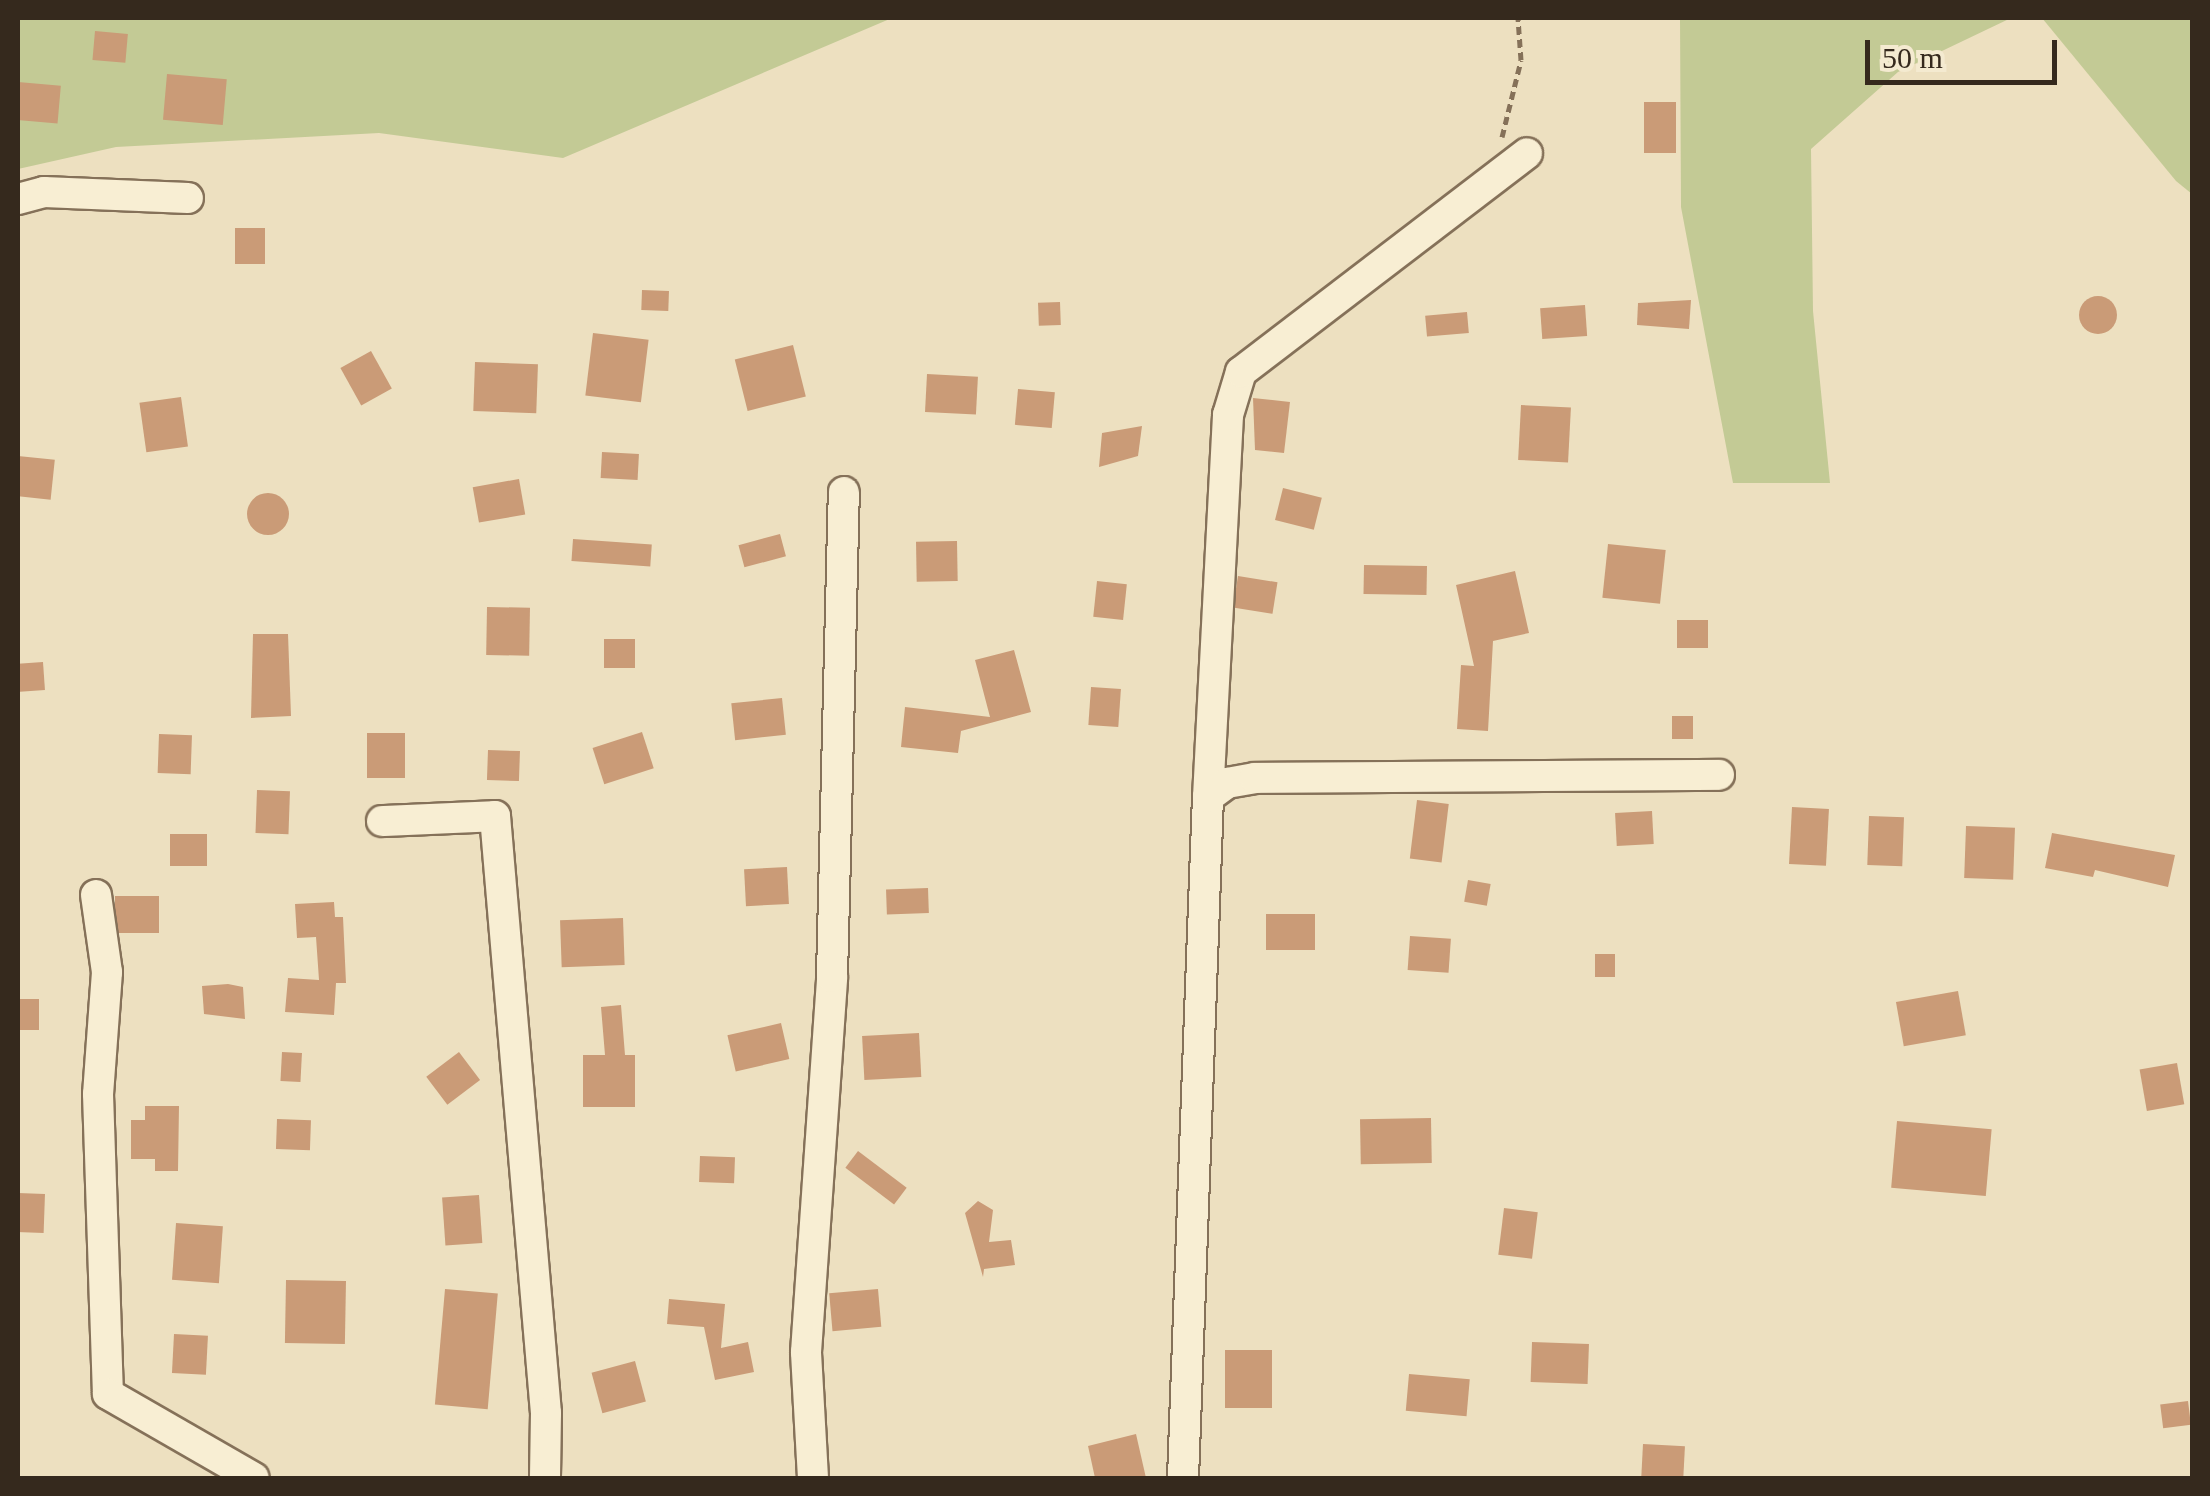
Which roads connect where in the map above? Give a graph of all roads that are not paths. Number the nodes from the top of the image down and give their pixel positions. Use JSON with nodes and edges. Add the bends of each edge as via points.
{"nodes":[{"id":1,"x":1527,"y":154,"type":"dead end"},
{"id":2,"x":188,"y":198,"type":"dead end"},
{"id":3,"x":18,"y":199,"type":"edge"},
{"id":4,"x":844,"y":492,"type":"dead end"},
{"id":5,"x":1719,"y":776,"type":"dead end"},
{"id":6,"x":1208,"y":797,"type":"junction"},
{"id":7,"x":382,"y":820,"type":"dead end"},
{"id":8,"x":96,"y":896,"type":"dead end"},
{"id":9,"x":254,"y":1478,"type":"edge"},
{"id":10,"x":545,"y":1478,"type":"edge"},
{"id":11,"x":813,"y":1478,"type":"edge"},
{"id":12,"x":1183,"y":1478,"type":"edge"}],
"edges":[{"from":1,"to":6,"type":"street","via":[[1240,372],[1228,415]]},
{"from":2,"to":3,"type":"street","via":[[44,192]]},
{"from":4,"to":11,"type":"street","via":[[832,977],[806,1352]]},
{"from":5,"to":6,"type":"street","via":[[1255,778],[1227,783]]},
{"from":6,"to":12,"type":"street","via":[[1184,1313]]},
{"from":7,"to":10,"type":"street","via":[[495,816],[546,1413]]},
{"from":8,"to":9,"type":"street","via":[[106,972],[98,1094],[108,1394]]}]}
